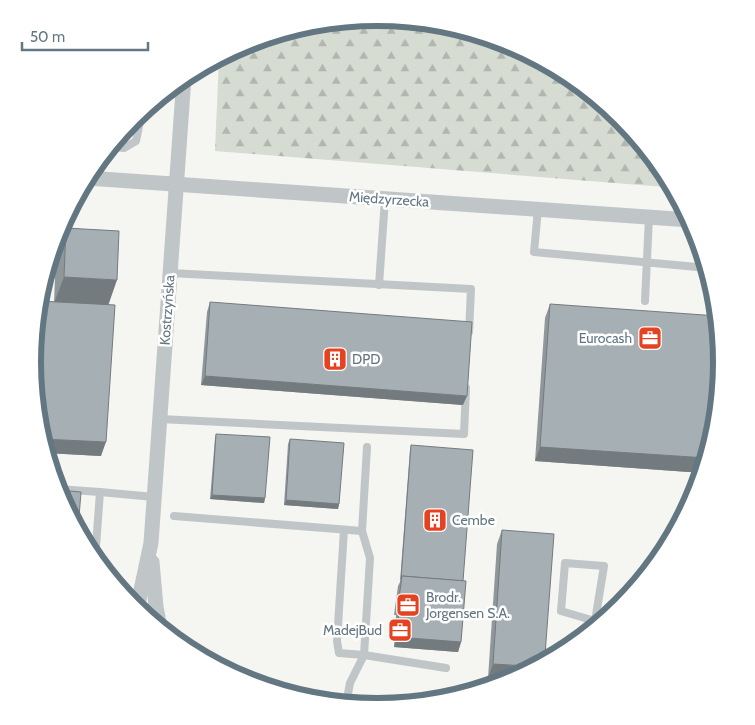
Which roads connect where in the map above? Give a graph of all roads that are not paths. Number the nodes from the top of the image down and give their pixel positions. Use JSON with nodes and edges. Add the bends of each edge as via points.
{"nodes":[{"id":1,"x":183,"y":89,"type":"edge"},
{"id":2,"x":139,"y":126,"type":"edge"},
{"id":3,"x":120,"y":147,"type":"edge"},
{"id":4,"x":96,"y":179,"type":"edge"},
{"id":5,"x":176,"y":184,"type":"junction"},
{"id":6,"x":384,"y":199,"type":"junction"},
{"id":7,"x":538,"y":209,"type":"junction"},
{"id":8,"x":649,"y":217,"type":"junction"},
{"id":9,"x":681,"y":219,"type":"edge"},
{"id":10,"x":646,"y":263,"type":"junction"},
{"id":11,"x":700,"y":267,"type":"edge"},
{"id":12,"x":170,"y":273,"type":"junction"},
{"id":13,"x":379,"y":285,"type":"junction"},
{"id":14,"x":645,"y":301,"type":"dead end"},
{"id":15,"x":469,"y":337,"type":"edge"},
{"id":16,"x":467,"y":376,"type":"edge"},
{"id":17,"x":160,"y":419,"type":"junction"},
{"id":18,"x":367,"y":447,"type":"dead end"},
{"id":19,"x":66,"y":490,"type":"edge"},
{"id":20,"x":100,"y":492,"type":"junction"},
{"id":21,"x":154,"y":497,"type":"junction"},
{"id":22,"x":174,"y":516,"type":"dead end"},
{"id":23,"x":344,"y":530,"type":"junction"},
{"id":24,"x":362,"y":531,"type":"junction"},
{"id":25,"x":151,"y":543,"type":"junction"},
{"id":26,"x":97,"y":547,"type":"edge"},
{"id":27,"x":139,"y":599,"type":"edge"},
{"id":28,"x":158,"y":616,"type":"edge"},
{"id":29,"x":596,"y":617,"type":"edge"},
{"id":30,"x":590,"y":623,"type":"edge"},
{"id":31,"x":364,"y":655,"type":"junction"},
{"id":32,"x":446,"y":668,"type":"dead end"},
{"id":33,"x":347,"y":697,"type":"edge"}],
"edges":[{"from":1,"to":5,"type":"street","name":"Kostrzyńska"},
{"from":2,"to":3,"type":"lane","via":[[136,141]]},
{"from":4,"to":5,"type":"street","name":"Międzyrzecka"},
{"from":5,"to":6,"type":"street","name":"Międzyrzecka"},
{"from":5,"to":12,"type":"street","name":"Kostrzyńska"},
{"from":6,"to":7,"type":"street","name":"Międzyrzecka"},
{"from":6,"to":13,"type":"lane"},
{"from":7,"to":8,"type":"street","name":"Międzyrzecka"},
{"from":7,"to":10,"type":"lane","via":[[534,252]]},
{"from":8,"to":9,"type":"street","name":"Międzyrzecka"},
{"from":8,"to":10,"type":"lane"},
{"from":10,"to":11,"type":"lane"},
{"from":10,"to":14,"type":"lane"},
{"from":12,"to":13,"type":"lane"},
{"from":12,"to":17,"type":"street","name":"Kostrzyńska"},
{"from":13,"to":15,"type":"lane","via":[[471,288]]},
{"from":16,"to":17,"type":"lane","via":[[464,434]]},
{"from":17,"to":21,"type":"street","name":"Kostrzyńska"},
{"from":18,"to":24,"type":"lane"},
{"from":19,"to":20,"type":"lane"},
{"from":20,"to":21,"type":"lane"},
{"from":20,"to":26,"type":"lane"},
{"from":21,"to":25,"type":"street","name":"Kostrzyńska"},
{"from":22,"to":23,"type":"lane"},
{"from":23,"to":24,"type":"lane"},
{"from":23,"to":31,"type":"lane","via":[[337,641],[339,653]]},
{"from":24,"to":31,"type":"lane","via":[[370,558]]},
{"from":25,"to":27,"type":"street"},
{"from":25,"to":28,"type":"street"},
{"from":29,"to":30,"type":"lane","via":[[604,566],[565,563],[561,611]]},
{"from":31,"to":32,"type":"lane"},
{"from":31,"to":33,"type":"lane","via":[[350,683]]}]}
